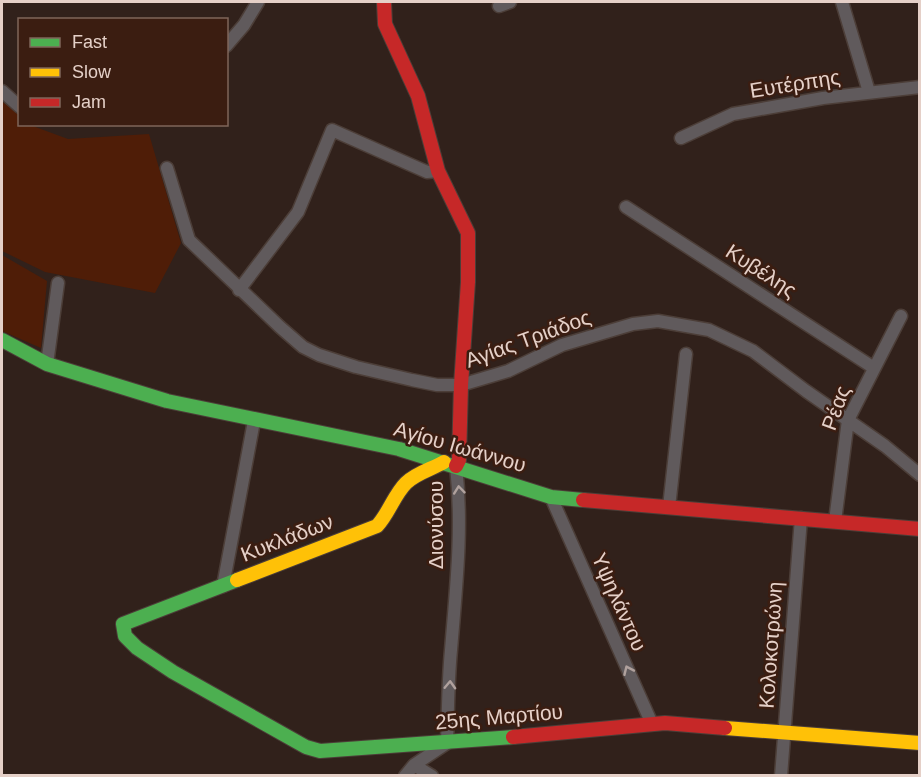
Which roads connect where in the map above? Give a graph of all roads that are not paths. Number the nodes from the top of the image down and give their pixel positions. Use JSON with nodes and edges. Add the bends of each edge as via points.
{"nodes":[{"id":1,"x":258,"y":2,"type":"edge"},
{"id":2,"x":384,"y":2,"type":"edge"},
{"id":3,"x":842,"y":2,"type":"edge"},
{"id":4,"x":228,"y":44,"type":"edge"},
{"id":5,"x":920,"y":87,"type":"edge"},
{"id":6,"x":2,"y":91,"type":"edge"},
{"id":7,"x":869,"y":92,"type":"junction"},
{"id":8,"x":18,"y":105,"type":"edge"},
{"id":9,"x":681,"y":138,"type":"dead end"},
{"id":10,"x":167,"y":168,"type":"dead end"},
{"id":11,"x":438,"y":171,"type":"junction"},
{"id":12,"x":626,"y":207,"type":"dead end"},
{"id":13,"x":58,"y":284,"type":"dead end"},
{"id":14,"x":239,"y":290,"type":"junction"},
{"id":15,"x":901,"y":316,"type":"dead end"},
{"id":16,"x":2,"y":340,"type":"edge"},
{"id":17,"x":686,"y":354,"type":"dead end"},
{"id":18,"x":47,"y":364,"type":"junction"},
{"id":19,"x":874,"y":369,"type":"junction"},
{"id":20,"x":461,"y":385,"type":"junction"},
{"id":21,"x":848,"y":420,"type":"junction"},
{"id":22,"x":254,"y":421,"type":"junction"},
{"id":23,"x":450,"y":464,"type":"junction"},
{"id":24,"x":920,"y":475,"type":"edge"},
{"id":25,"x":551,"y":497,"type":"junction"},
{"id":26,"x":669,"y":507,"type":"junction"},
{"id":27,"x":801,"y":518,"type":"junction"},
{"id":28,"x":835,"y":521,"type":"junction"},
{"id":29,"x":920,"y":529,"type":"edge"},
{"id":30,"x":222,"y":586,"type":"junction"},
{"id":31,"x":123,"y":624,"type":"joint"},
{"id":32,"x":652,"y":724,"type":"junction"},
{"id":33,"x":784,"y":732,"type":"junction"},
{"id":34,"x":447,"y":743,"type":"junction"},
{"id":35,"x":920,"y":743,"type":"edge"},
{"id":36,"x":414,"y":765,"type":"junction"},
{"id":37,"x":405,"y":776,"type":"edge"},
{"id":38,"x":432,"y":776,"type":"edge"},
{"id":39,"x":781,"y":776,"type":"edge"}],
"edges":[{"from":1,"to":4,"type":"street"},
{"from":2,"to":11,"type":"street","name":"Διονύσου","via":[[385,24],[418,96]]},
{"from":3,"to":7,"type":"street"},
{"from":5,"to":7,"type":"street","name":"Ευτέρπης"},
{"from":6,"to":8,"type":"street"},
{"from":7,"to":9,"type":"street","name":"Ευτέρπης","via":[[733,114]]},
{"from":10,"to":14,"type":"street","name":"Αγίας Τριάδος","via":[[189,240]]},
{"from":11,"to":14,"type":"street","via":[[427,172],[332,130],[298,212]]},
{"from":11,"to":20,"type":"street","name":"Διονύσου","via":[[468,232]]},
{"from":12,"to":19,"type":"street","name":"Κυβέλης"},
{"from":13,"to":18,"type":"street"},
{"from":14,"to":20,"type":"street","name":"Αγίας Τριάδος","via":[[303,347],[319,355],[412,380]]},
{"from":15,"to":19,"type":"street","name":"Ρέας"},
{"from":16,"to":18,"type":"street","name":"Αγίου Ιωάννου"},
{"from":17,"to":26,"type":"street"},
{"from":18,"to":22,"type":"street","name":"Αγίου Ιωάννου","via":[[167,402]]},
{"from":19,"to":21,"type":"street","name":"Ρέας"},
{"from":20,"to":21,"type":"street","name":"Αγίας Τριάδος","via":[[508,371],[583,337],[658,321],[709,330],[753,351]]},
{"from":20,"to":23,"type":"street","name":"Διονύσου","via":[[459,459]]},
{"from":21,"to":24,"type":"street","name":"Αγίας Τριάδος"},
{"from":21,"to":28,"type":"street","name":"Ρέας"},
{"from":22,"to":23,"type":"street","name":"Αγίου Ιωάννου","via":[[399,449]]},
{"from":22,"to":30,"type":"street"},
{"from":23,"to":25,"type":"street","name":"Αγίου Ιωάννου"},
{"from":23,"to":30,"type":"street","name":"Κυκλάδων","via":[[406,483],[377,526]]},
{"from":34,"to":23,"type":"street","name":"Διονύσου","one_way":true,"via":[[460,501]]},
{"from":25,"to":26,"type":"street","name":"Αγίου Ιωάννου"},
{"from":32,"to":25,"type":"street","name":"Υψηλάντου","one_way":true},
{"from":26,"to":27,"type":"street","name":"Αγίου Ιωάννου"},
{"from":27,"to":28,"type":"street","name":"Αγίου Ιωάννου"},
{"from":27,"to":33,"type":"street","name":"Κολοκοτρώνη"},
{"from":28,"to":29,"type":"street","name":"Αγίου Ιωάννου"},
{"from":30,"to":31,"type":"street","name":"Κυκλάδων"},
{"from":31,"to":34,"type":"street","name":"25ης Μαρτίου","via":[[125,636],[136,648],[306,747],[320,751]]},
{"from":32,"to":33,"type":"street","name":"25ης Μαρτίου"},
{"from":32,"to":34,"type":"street","name":"25ης Μαρτίου"},
{"from":33,"to":35,"type":"street","name":"25ης Μαρτίου"},
{"from":33,"to":39,"type":"street","name":"Κολοκοτρώνη"},
{"from":34,"to":36,"type":"street"},
{"from":36,"to":37,"type":"street"},
{"from":36,"to":38,"type":"street"}]}
